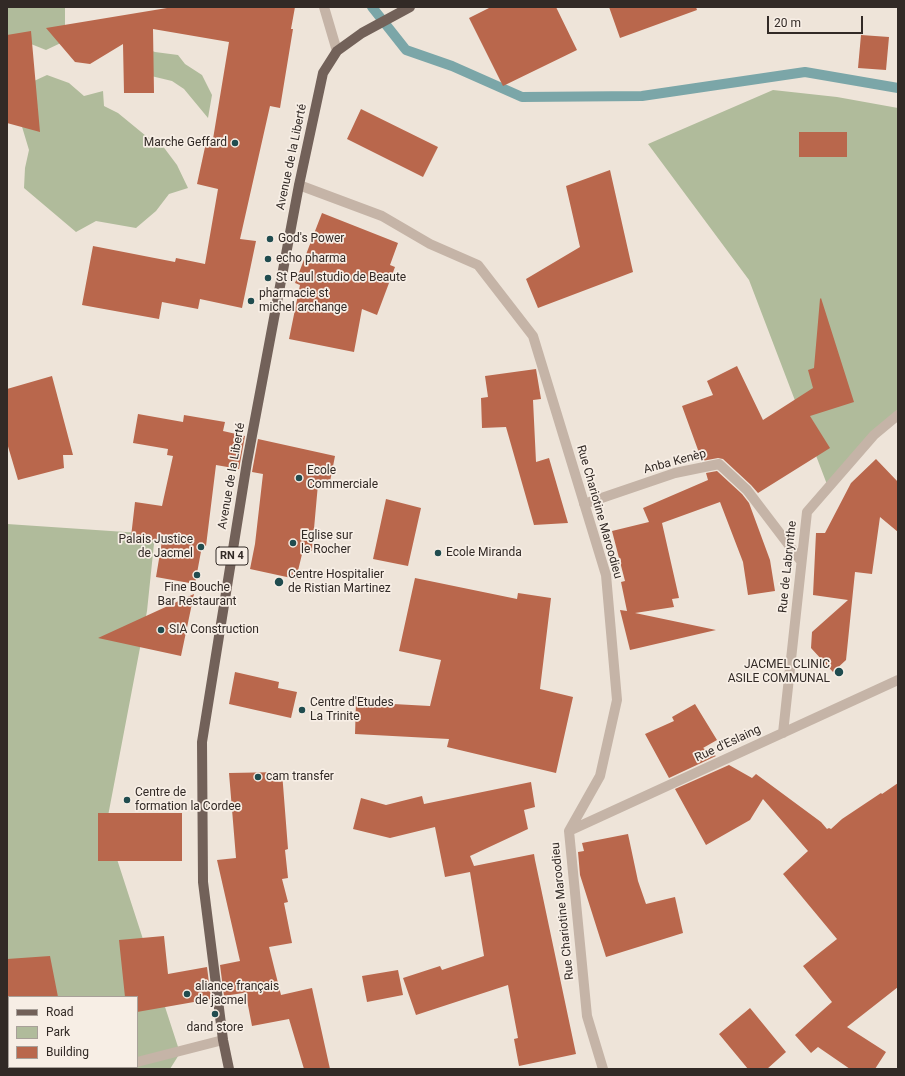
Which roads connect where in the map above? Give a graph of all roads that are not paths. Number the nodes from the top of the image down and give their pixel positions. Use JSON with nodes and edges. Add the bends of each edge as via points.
{"nodes":[{"id":1,"x":324,"y":7,"type":"edge"},
{"id":2,"x":410,"y":7,"type":"edge"},
{"id":3,"x":337,"y":51,"type":"junction"},
{"id":4,"x":299,"y":185,"type":"junction"},
{"id":5,"x":898,"y":415,"type":"edge"},
{"id":6,"x":584,"y":504,"type":"junction"},
{"id":7,"x":801,"y":561,"type":"junction"},
{"id":8,"x":898,"y":680,"type":"edge"},
{"id":9,"x":783,"y":733,"type":"junction"},
{"id":10,"x":569,"y":831,"type":"junction"},
{"id":11,"x":223,"y":1040,"type":"junction"},
{"id":12,"x":138,"y":1062,"type":"edge"},
{"id":13,"x":229,"y":1069,"type":"edge"},
{"id":14,"x":603,"y":1069,"type":"edge"}],
"edges":[{"from":1,"to":3,"type":"street"},
{"from":2,"to":3,"type":"main road","name":"Avenue de la Liberté","number":"RN 4","via":[[362,33]]},
{"from":3,"to":4,"type":"main road","name":"Avenue de la Liberté","number":"RN 4","via":[[323,73]]},
{"from":4,"to":6,"type":"street","name":"Rue Chariotine Maroodieu","via":[[382,216],[430,244],[478,265],[533,336]]},
{"from":4,"to":11,"type":"main road","name":"Avenue de la Liberté","number":"RN 4","via":[[247,462],[202,742],[203,882]]},
{"from":5,"to":7,"type":"street","name":"Rue de Labrynthe","via":[[874,434],[807,512]]},
{"from":6,"to":7,"type":"street","name":"Anba Kenèp","via":[[675,473],[719,464],[747,490]]},
{"from":6,"to":10,"type":"street","name":"Rue Chariotine Maroodieu","via":[[606,575],[617,700],[600,776]]},
{"from":7,"to":9,"type":"street","name":"Rue de Labrynthe"},
{"from":8,"to":9,"type":"street","name":"Rue d'Eslaing"},
{"from":9,"to":10,"type":"street","name":"Rue d'Eslaing"},
{"from":10,"to":14,"type":"street","name":"Rue Chariotine Maroodieu","via":[[587,1016]]},
{"from":11,"to":12,"type":"street"},
{"from":11,"to":13,"type":"main road","name":"Avenue de la Liberté","number":"RN 4"}]}
